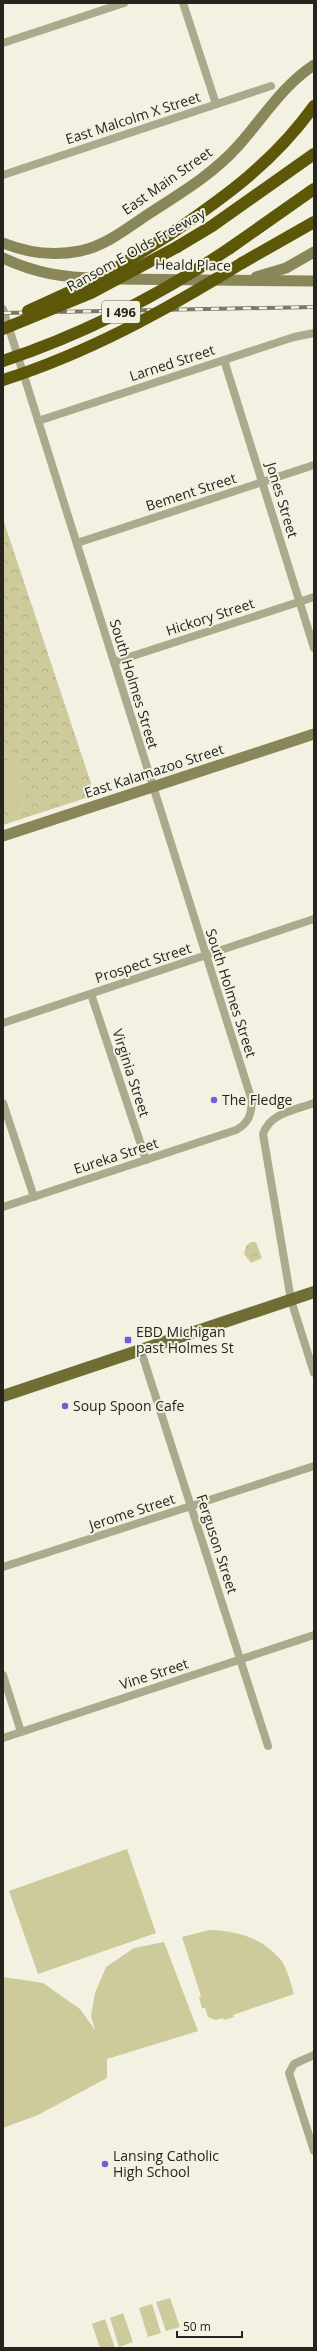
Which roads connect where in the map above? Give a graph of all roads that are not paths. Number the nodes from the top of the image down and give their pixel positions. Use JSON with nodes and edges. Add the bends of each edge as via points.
{"nodes":[{"id":1,"x":124,"y":3,"type":"edge"},
{"id":2,"x":183,"y":3,"type":"edge"},
{"id":3,"x":3,"y":43,"type":"edge"},
{"id":4,"x":314,"y":64,"type":"edge"},
{"id":5,"x":271,"y":86,"type":"dead end"},
{"id":6,"x":216,"y":104,"type":"junction"},
{"id":7,"x":314,"y":106,"type":"edge"},
{"id":8,"x":314,"y":154,"type":"edge"},
{"id":9,"x":3,"y":175,"type":"edge"},
{"id":10,"x":314,"y":189,"type":"edge"},
{"id":11,"x":314,"y":222,"type":"edge"},
{"id":12,"x":3,"y":243,"type":"edge"},
{"id":13,"x":314,"y":252,"type":"edge"},
{"id":14,"x":3,"y":258,"type":"edge"},
{"id":15,"x":232,"y":280,"type":"junction"},
{"id":16,"x":314,"y":281,"type":"edge"},
{"id":17,"x":3,"y":309,"type":"edge"},
{"id":18,"x":3,"y":321,"type":"edge"},
{"id":19,"x":3,"y":329,"type":"edge"},
{"id":20,"x":314,"y":333,"type":"edge"},
{"id":21,"x":224,"y":360,"type":"junction"},
{"id":22,"x":3,"y":361,"type":"edge"},
{"id":23,"x":3,"y":380,"type":"edge"},
{"id":24,"x":38,"y":421,"type":"junction"},
{"id":25,"x":314,"y":465,"type":"edge"},
{"id":26,"x":263,"y":482,"type":"junction"},
{"id":27,"x":77,"y":543,"type":"junction"},
{"id":28,"x":314,"y":597,"type":"edge"},
{"id":29,"x":300,"y":602,"type":"junction"},
{"id":30,"x":314,"y":648,"type":"edge"},
{"id":31,"x":114,"y":662,"type":"junction"},
{"id":32,"x":314,"y":734,"type":"edge"},
{"id":33,"x":152,"y":787,"type":"junction"},
{"id":34,"x":3,"y":836,"type":"edge"},
{"id":35,"x":314,"y":919,"type":"edge"},
{"id":36,"x":206,"y":956,"type":"junction"},
{"id":37,"x":91,"y":994,"type":"junction"},
{"id":38,"x":3,"y":1023,"type":"edge"},
{"id":39,"x":3,"y":1103,"type":"edge"},
{"id":40,"x":314,"y":1103,"type":"edge"},
{"id":41,"x":236,"y":1130,"type":"joint"},
{"id":42,"x":146,"y":1160,"type":"junction"},
{"id":43,"x":34,"y":1197,"type":"junction"},
{"id":44,"x":3,"y":1207,"type":"edge"},
{"id":45,"x":314,"y":1292,"type":"edge"},
{"id":46,"x":291,"y":1300,"type":"junction"},
{"id":47,"x":141,"y":1350,"type":"junction"},
{"id":48,"x":314,"y":1373,"type":"edge"},
{"id":49,"x":3,"y":1396,"type":"edge"},
{"id":50,"x":314,"y":1466,"type":"edge"},
{"id":51,"x":191,"y":1506,"type":"junction"},
{"id":52,"x":3,"y":1567,"type":"edge"},
{"id":53,"x":314,"y":1635,"type":"edge"},
{"id":54,"x":240,"y":1660,"type":"junction"},
{"id":55,"x":3,"y":1675,"type":"edge"},
{"id":56,"x":21,"y":1732,"type":"junction"},
{"id":57,"x":3,"y":1738,"type":"edge"},
{"id":58,"x":268,"y":1746,"type":"dead end"},
{"id":59,"x":314,"y":2055,"type":"edge"},
{"id":60,"x":314,"y":2151,"type":"edge"}],
"edges":[{"from":1,"to":3,"type":"street"},
{"from":2,"to":6,"type":"street"},
{"from":4,"to":12,"type":"street","name":"East Main Street","via":[[284,89],[238,146],[216,168],[114,237],[89,248],[61,253],[32,252]]},
{"from":5,"to":6,"type":"street","name":"East Malcolm X Street"},
{"from":6,"to":9,"type":"street","name":"East Malcolm X Street"},
{"from":7,"to":18,"type":"highway","bridge":true,"via":[[287,141],[259,169],[169,235],[98,278],[47,304]]},
{"from":8,"to":19,"type":"highway","name":"Ransom E Olds Freeway","number":"I 496","bridge":true,"via":[[177,247],[91,293]]},
{"from":10,"to":22,"type":"highway","number":"I 496","bridge":true,"via":[[230,248],[130,307],[64,338]]},
{"from":11,"to":23,"type":"highway","bridge":true,"via":[[110,338],[55,362]]},
{"from":13,"to":15,"type":"street","via":[[280,270]]},
{"from":14,"to":15,"type":"street","name":"Heald Place","via":[[35,272],[64,277]]},
{"from":15,"to":16,"type":"street","name":"Heald Place"},
{"from":17,"to":24,"type":"street","name":"South Holmes Street"},
{"from":20,"to":21,"type":"street","name":"Larned Street"},
{"from":21,"to":24,"type":"street","name":"Larned Street"},
{"from":21,"to":26,"type":"street","name":"Jones Street"},
{"from":24,"to":27,"type":"street","name":"South Holmes Street"},
{"from":25,"to":26,"type":"street","name":"Bement Street"},
{"from":26,"to":27,"type":"street","name":"Bement Street"},
{"from":26,"to":29,"type":"street","name":"Jones Street"},
{"from":27,"to":31,"type":"street","name":"South Holmes Street"},
{"from":28,"to":29,"type":"street","name":"Hickory Street"},
{"from":29,"to":30,"type":"street","name":"Jones Street"},
{"from":29,"to":31,"type":"street","name":"Hickory Street"},
{"from":31,"to":33,"type":"street","name":"South Holmes Street"},
{"from":32,"to":33,"type":"street","name":"East Kalamazoo Street"},
{"from":33,"to":34,"type":"street","name":"East Kalamazoo Street"},
{"from":33,"to":36,"type":"street","name":"South Holmes Street"},
{"from":35,"to":36,"type":"street","name":"Prospect Street"},
{"from":36,"to":37,"type":"street","name":"Prospect Street"},
{"from":36,"to":41,"type":"street","name":"South Holmes Street","via":[[252,1101],[249,1119]]},
{"from":37,"to":38,"type":"street","name":"Prospect Street"},
{"from":37,"to":42,"type":"street","name":"Virginia Street"},
{"from":39,"to":43,"type":"street"},
{"from":40,"to":46,"type":"street","via":[[269,1121],[263,1134]]},
{"from":41,"to":42,"type":"street","name":"Eureka Street"},
{"from":42,"to":43,"type":"street","name":"Eureka Street"},
{"from":43,"to":44,"type":"street","name":"Eureka Street"},
{"from":45,"to":46,"type":"main road"},
{"from":46,"to":47,"type":"main road"},
{"from":46,"to":48,"type":"street"},
{"from":47,"to":49,"type":"main road"},
{"from":47,"to":51,"type":"street","name":"Ferguson Street"},
{"from":50,"to":51,"type":"street","name":"Jerome Street"},
{"from":51,"to":52,"type":"street","name":"Jerome Street"},
{"from":51,"to":54,"type":"street","name":"Ferguson Street"},
{"from":53,"to":54,"type":"street","name":"Vine Street"},
{"from":54,"to":56,"type":"street","name":"Vine Street"},
{"from":54,"to":58,"type":"street","name":"Ferguson Street"},
{"from":55,"to":56,"type":"street"},
{"from":56,"to":57,"type":"street","name":"Vine Street"},
{"from":59,"to":60,"type":"street","via":[[300,2060],[291,2067],[290,2080]]}]}
